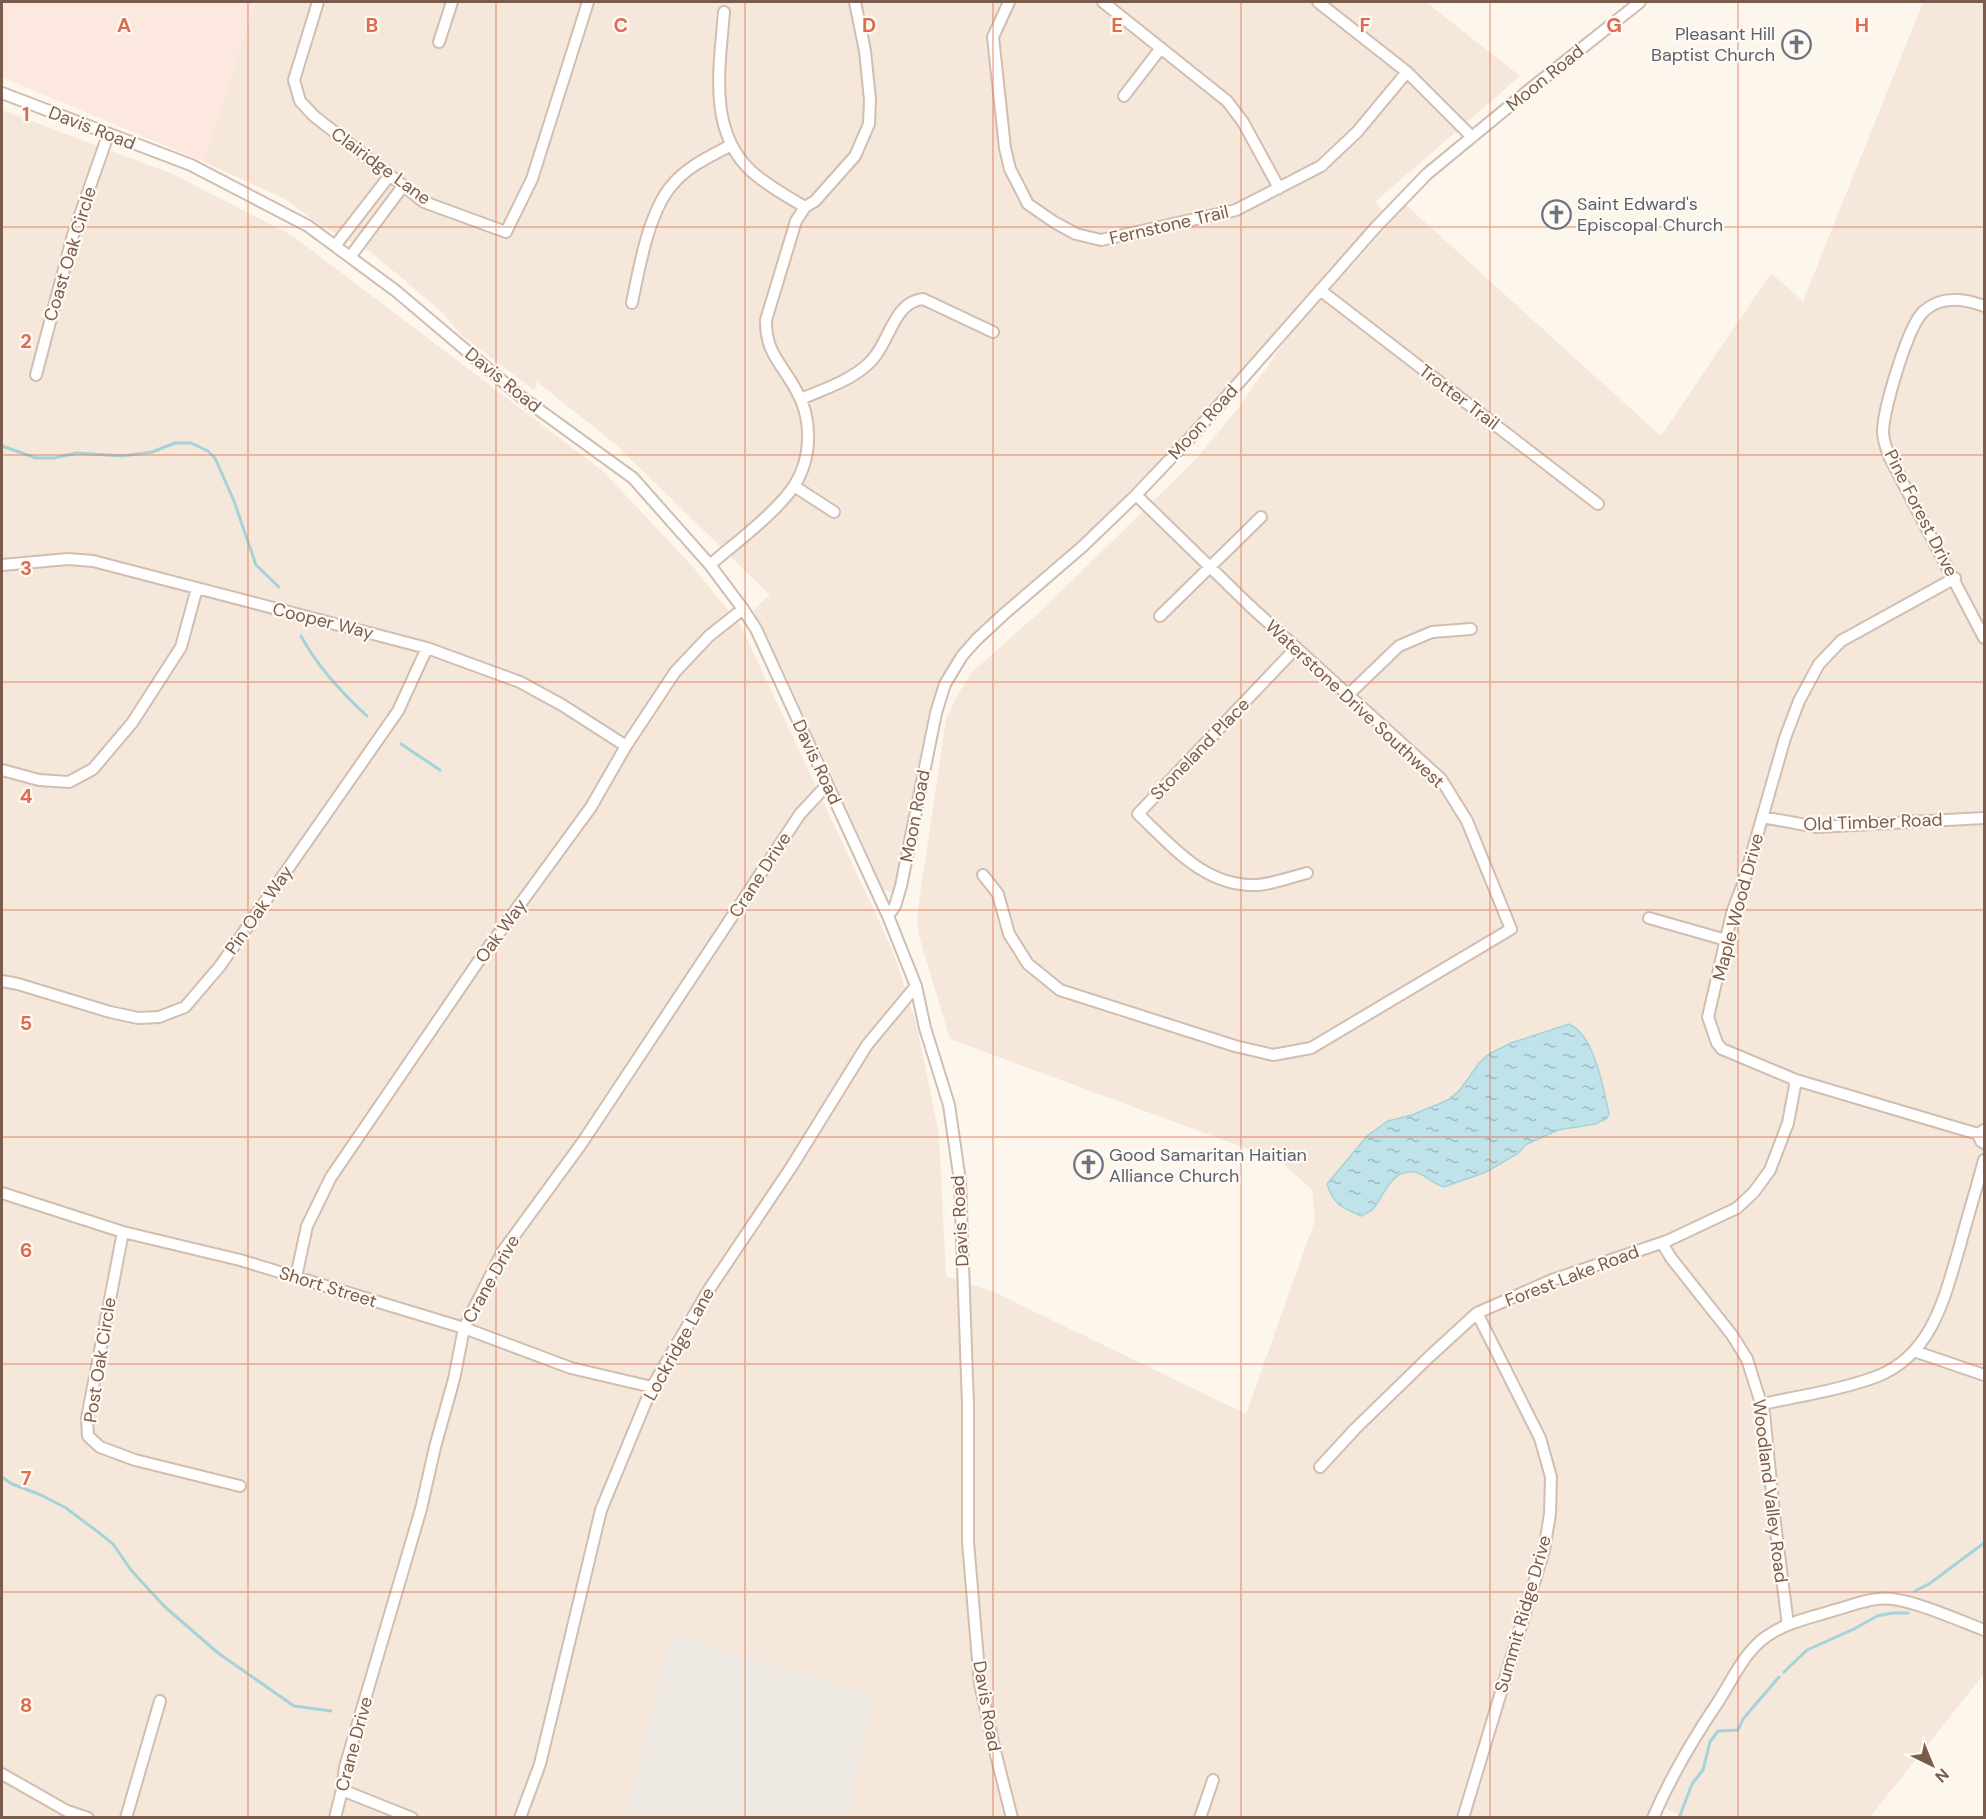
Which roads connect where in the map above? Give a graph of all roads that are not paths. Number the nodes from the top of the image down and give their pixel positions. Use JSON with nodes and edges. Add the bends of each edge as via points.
{"nodes":[{"id":1,"x":318,"y":2,"type":"edge"},
{"id":2,"x":452,"y":2,"type":"edge"},
{"id":3,"x":588,"y":2,"type":"edge"},
{"id":4,"x":855,"y":2,"type":"edge"},
{"id":5,"x":1009,"y":2,"type":"edge"},
{"id":6,"x":1103,"y":2,"type":"edge"},
{"id":7,"x":1318,"y":2,"type":"edge"},
{"id":8,"x":1640,"y":2,"type":"edge"},
{"id":9,"x":724,"y":12,"type":"dead end"},
{"id":10,"x":439,"y":42,"type":"dead end"},
{"id":11,"x":1161,"y":48,"type":"junction"},
{"id":12,"x":1407,"y":72,"type":"junction"},
{"id":13,"x":2,"y":93,"type":"edge"},
{"id":14,"x":1124,"y":96,"type":"dead end"},
{"id":15,"x":108,"y":135,"type":"junction"},
{"id":16,"x":1472,"y":137,"type":"junction"},
{"id":17,"x":731,"y":145,"type":"junction"},
{"id":18,"x":390,"y":175,"type":"junction"},
{"id":19,"x":404,"y":186,"type":"junction"},
{"id":20,"x":1279,"y":188,"type":"junction"},
{"id":21,"x":805,"y":207,"type":"junction"},
{"id":22,"x":335,"y":246,"type":"junction"},
{"id":23,"x":350,"y":257,"type":"junction"},
{"id":24,"x":1320,"y":290,"type":"junction"},
{"id":25,"x":632,"y":303,"type":"dead end"},
{"id":26,"x":1984,"y":306,"type":"edge"},
{"id":27,"x":993,"y":332,"type":"dead end"},
{"id":28,"x":36,"y":375,"type":"dead end"},
{"id":29,"x":801,"y":399,"type":"junction"},
{"id":30,"x":794,"y":486,"type":"junction"},
{"id":31,"x":1136,"y":495,"type":"junction"},
{"id":32,"x":1598,"y":504,"type":"dead end"},
{"id":33,"x":834,"y":512,"type":"dead end"},
{"id":34,"x":1261,"y":517,"type":"dead end"},
{"id":35,"x":2,"y":565,"type":"edge"},
{"id":36,"x":710,"y":565,"type":"junction"},
{"id":37,"x":1210,"y":567,"type":"junction"},
{"id":38,"x":1954,"y":578,"type":"junction"},
{"id":39,"x":197,"y":588,"type":"junction"},
{"id":40,"x":743,"y":609,"type":"junction"},
{"id":41,"x":1160,"y":616,"type":"dead end"},
{"id":42,"x":1471,"y":629,"type":"dead end"},
{"id":43,"x":1984,"y":638,"type":"edge"},
{"id":44,"x":427,"y":648,"type":"junction"},
{"id":45,"x":1296,"y":648,"type":"junction"},
{"id":46,"x":1348,"y":695,"type":"junction"},
{"id":47,"x":626,"y":746,"type":"junction"},
{"id":48,"x":2,"y":770,"type":"edge"},
{"id":49,"x":827,"y":785,"type":"junction"},
{"id":50,"x":1762,"y":817,"type":"junction"},
{"id":51,"x":1984,"y":818,"type":"edge"},
{"id":52,"x":1307,"y":873,"type":"dead end"},
{"id":53,"x":983,"y":875,"type":"dead end"},
{"id":54,"x":888,"y":916,"type":"junction"},
{"id":55,"x":1649,"y":918,"type":"dead end"},
{"id":56,"x":1726,"y":940,"type":"junction"},
{"id":57,"x":2,"y":981,"type":"edge"},
{"id":58,"x":916,"y":986,"type":"junction"},
{"id":59,"x":1796,"y":1080,"type":"junction"},
{"id":60,"x":1982,"y":1135,"type":"edge"},
{"id":61,"x":1984,"y":1160,"type":"edge"},
{"id":62,"x":2,"y":1193,"type":"edge"},
{"id":63,"x":123,"y":1232,"type":"junction"},
{"id":64,"x":1662,"y":1242,"type":"junction"},
{"id":65,"x":296,"y":1277,"type":"junction"},
{"id":66,"x":1477,"y":1313,"type":"junction"},
{"id":67,"x":464,"y":1328,"type":"junction"},
{"id":68,"x":1914,"y":1351,"type":"junction"},
{"id":69,"x":1984,"y":1375,"type":"edge"},
{"id":70,"x":652,"y":1387,"type":"junction"},
{"id":71,"x":1762,"y":1404,"type":"junction"},
{"id":72,"x":1320,"y":1467,"type":"dead end"},
{"id":73,"x":240,"y":1486,"type":"dead end"},
{"id":74,"x":1788,"y":1625,"type":"junction"},
{"id":75,"x":1984,"y":1630,"type":"edge"},
{"id":76,"x":160,"y":1701,"type":"dead end"},
{"id":77,"x":2,"y":1774,"type":"edge"},
{"id":78,"x":1213,"y":1780,"type":"dead end"},
{"id":79,"x":342,"y":1790,"type":"junction"},
{"id":80,"x":88,"y":1818,"type":"edge"},
{"id":81,"x":126,"y":1818,"type":"edge"},
{"id":82,"x":334,"y":1818,"type":"edge"},
{"id":83,"x":412,"y":1818,"type":"edge"},
{"id":84,"x":520,"y":1818,"type":"edge"},
{"id":85,"x":1012,"y":1818,"type":"edge"},
{"id":86,"x":1200,"y":1818,"type":"edge"},
{"id":87,"x":1463,"y":1818,"type":"edge"},
{"id":88,"x":1653,"y":1818,"type":"edge"}],
"edges":[{"from":1,"to":18,"type":"street","name":"Clairidge Lane","via":[[294,80],[300,100],[314,116]]},
{"from":2,"to":10,"type":"street"},
{"from":3,"to":19,"type":"street","name":"Clairidge Lane","via":[[532,179],[507,232],[424,202]]},
{"from":4,"to":21,"type":"street","via":[[865,51],[869,124],[855,156]]},
{"from":5,"to":20,"type":"street","name":"Fernstone Trail","via":[[993,38],[1005,148],[1010,169],[1028,204],[1054,222],[1076,234],[1101,240],[1236,210]]},
{"from":6,"to":11,"type":"street"},
{"from":7,"to":12,"type":"street"},
{"from":8,"to":16,"type":"street","name":"Moon Road"},
{"from":9,"to":17,"type":"street","via":[[718,81],[723,125]]},
{"from":11,"to":14,"type":"street"},
{"from":11,"to":20,"type":"street","via":[[1227,100]]},
{"from":12,"to":16,"type":"street"},
{"from":12,"to":20,"type":"street","name":"Fernstone Trail","via":[[1358,132],[1321,166]]},
{"from":13,"to":15,"type":"street","name":"Davis Road"},
{"from":15,"to":22,"type":"street","name":"Davis Road","via":[[191,165],[308,226]]},
{"from":15,"to":28,"type":"street","name":"Coast Oak Circle","via":[[73,235]]},
{"from":16,"to":24,"type":"street","name":"Moon Road","via":[[1427,174]]},
{"from":17,"to":21,"type":"street","via":[[755,174]]},
{"from":17,"to":25,"type":"street","via":[[687,171],[661,199]]},
{"from":18,"to":19,"type":"street","name":"Clairidge Lane"},
{"from":18,"to":22,"type":"street"},
{"from":19,"to":23,"type":"street"},
{"from":21,"to":29,"type":"street","via":[[796,220],[769,307],[766,332],[774,356]]},
{"from":22,"to":23,"type":"street","name":"Davis Road"},
{"from":23,"to":36,"type":"street","name":"Davis Road","via":[[520,396],[633,478]]},
{"from":24,"to":31,"type":"street","name":"Moon Road"},
{"from":24,"to":32,"type":"street","name":"Trotter Trail"},
{"from":26,"to":38,"type":"street","name":"Pine Forest Drive","via":[[1955,299],[1923,311],[1908,339],[1883,432],[1890,458]]},
{"from":27,"to":29,"type":"street","via":[[923,299],[913,300],[901,310],[869,364]]},
{"from":29,"to":30,"type":"street","via":[[809,430],[807,452]]},
{"from":30,"to":33,"type":"street"},
{"from":30,"to":36,"type":"street","via":[[774,509]]},
{"from":31,"to":37,"type":"street","name":"Waterstone Drive Southwest"},
{"from":31,"to":54,"type":"street","name":"Moon Road","via":[[976,640],[951,673],[936,712],[902,886]]},
{"from":34,"to":37,"type":"street"},
{"from":35,"to":39,"type":"street","name":"Cooper Way","via":[[68,559],[93,561]]},
{"from":36,"to":40,"type":"street","name":"Davis Road"},
{"from":37,"to":41,"type":"street"},
{"from":37,"to":45,"type":"street","name":"Waterstone Drive Southwest"},
{"from":38,"to":43,"type":"street","name":"Pine Forest Drive"},
{"from":38,"to":50,"type":"street","name":"Maple Wood Drive","via":[[1841,641],[1819,664],[1785,738]]},
{"from":39,"to":44,"type":"street","name":"Cooper Way"},
{"from":39,"to":48,"type":"street","via":[[181,647],[132,723],[93,769],[69,782],[39,780]]},
{"from":40,"to":47,"type":"street","name":"Oak Way","via":[[709,636],[675,672]]},
{"from":40,"to":49,"type":"street","name":"Davis Road","via":[[756,629]]},
{"from":42,"to":46,"type":"street","via":[[1432,632],[1399,646]]},
{"from":44,"to":47,"type":"street","name":"Cooper Way","via":[[520,682]]},
{"from":44,"to":57,"type":"street","name":"Pin Oak Way","via":[[398,711],[220,966],[185,1007],[159,1017],[138,1018]]},
{"from":45,"to":46,"type":"street","name":"Waterstone Drive Southwest"},
{"from":45,"to":52,"type":"street","name":"Stoneland Place","via":[[1138,814],[1191,864],[1222,880],[1258,885]]},
{"from":46,"to":53,"type":"street","name":"Waterstone Drive Southwest","via":[[1441,779],[1467,821],[1511,929],[1311,1048],[1273,1055],[1060,990],[1028,964],[1009,934],[998,894]]},
{"from":47,"to":65,"type":"street","name":"Oak Way","via":[[591,807],[480,959],[331,1177],[307,1226]]},
{"from":49,"to":54,"type":"street","name":"Davis Road"},
{"from":49,"to":67,"type":"street","name":"Crane Drive","via":[[800,814],[582,1143],[503,1251]]},
{"from":50,"to":51,"type":"street","name":"Old Timber Road","via":[[1817,827]]},
{"from":50,"to":56,"type":"street","name":"Maple Wood Drive"},
{"from":54,"to":58,"type":"street","name":"Davis Road"},
{"from":55,"to":56,"type":"street"},
{"from":56,"to":59,"type":"street","name":"Maple Wood Drive","via":[[1708,1017],[1717,1043],[1722,1049]]},
{"from":58,"to":70,"type":"street","name":"Lockridge Lane","via":[[867,1045],[708,1291]]},
{"from":58,"to":85,"type":"street","name":"Davis Road","via":[[949,1105],[960,1181],[968,1405],[968,1552],[980,1684]]},
{"from":59,"to":60,"type":"street","name":"Maple Wood Drive"},
{"from":59,"to":64,"type":"street","name":"Forest Lake Road","via":[[1788,1123],[1770,1170],[1754,1192],[1737,1208]]},
{"from":61,"to":68,"type":"street","via":[[1942,1306]]},
{"from":62,"to":63,"type":"street","name":"Short Street"},
{"from":63,"to":65,"type":"street","name":"Short Street"},
{"from":63,"to":73,"type":"street","name":"Post Oak Circle","via":[[87,1418],[88,1436],[100,1447],[135,1460]]},
{"from":64,"to":66,"type":"street","name":"Forest Lake Road","via":[[1552,1280]]},
{"from":64,"to":71,"type":"street","name":"Woodland Valley Road","via":[[1747,1359]]},
{"from":65,"to":67,"type":"street","name":"Short Street"},
{"from":66,"to":72,"type":"street","name":"Forest Lake Road"},
{"from":66,"to":87,"type":"street","name":"Summit Ridge Drive","via":[[1540,1438],[1551,1477],[1550,1514],[1544,1550]]},
{"from":67,"to":70,"type":"street","name":"Short Street","via":[[571,1368]]},
{"from":67,"to":79,"type":"street","name":"Crane Drive","via":[[422,1509],[345,1767]]},
{"from":68,"to":69,"type":"street"},
{"from":68,"to":71,"type":"street","via":[[1878,1376]]},
{"from":70,"to":84,"type":"street","name":"Lockridge Lane","via":[[601,1510],[540,1764]]},
{"from":71,"to":74,"type":"street","name":"Woodland Valley Road"},
{"from":74,"to":75,"type":"street","via":[[1865,1601],[1893,1599]]},
{"from":74,"to":88,"type":"street","via":[[1766,1636],[1743,1660],[1673,1774]]},
{"from":76,"to":81,"type":"street"},
{"from":77,"to":80,"type":"street","via":[[67,1811]]},
{"from":78,"to":86,"type":"street"},
{"from":79,"to":82,"type":"street","name":"Crane Drive"},
{"from":79,"to":83,"type":"street"}]}
